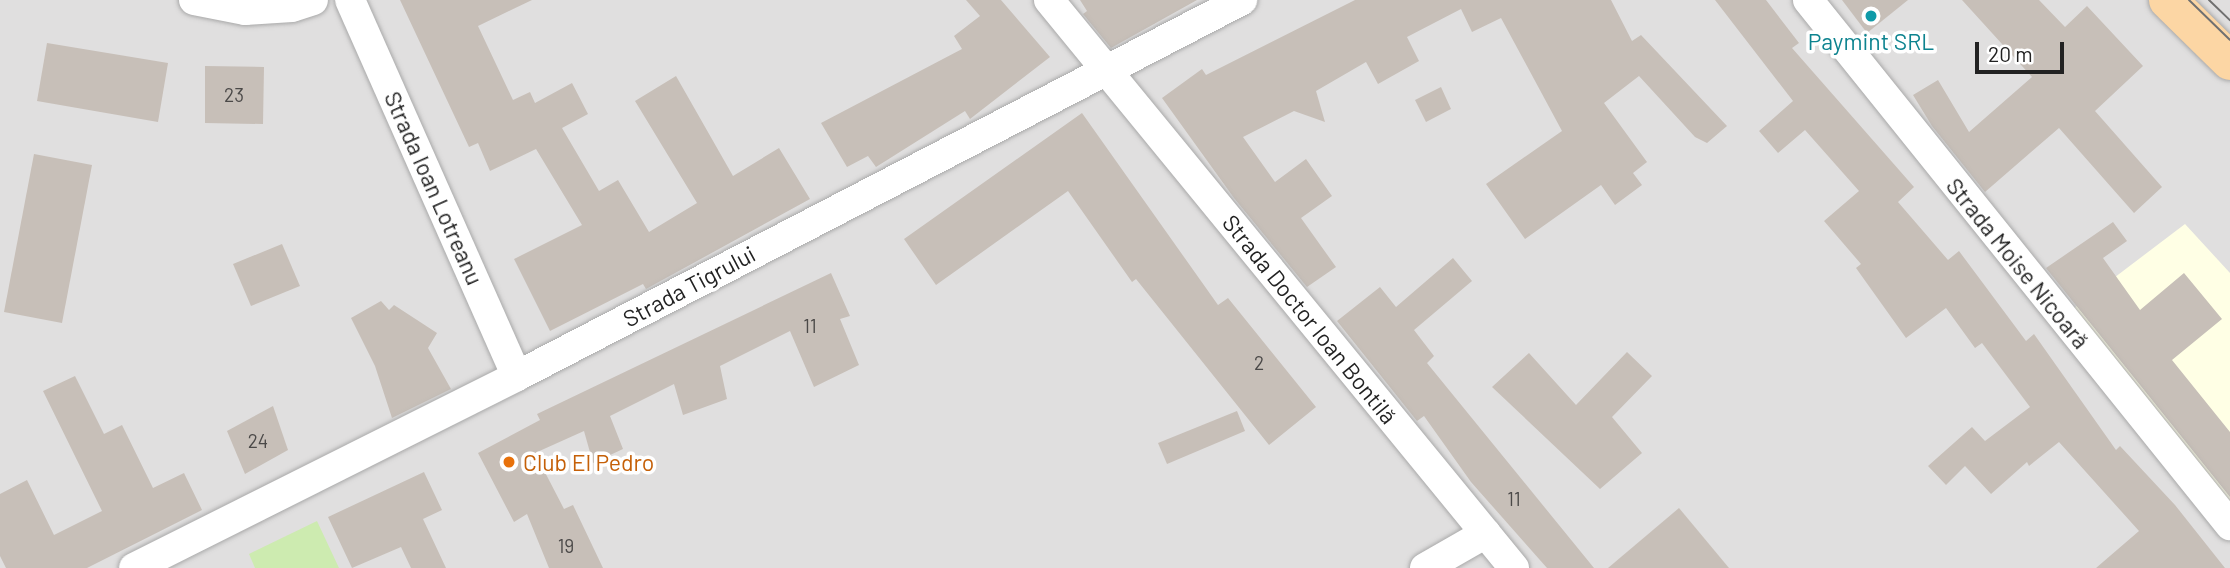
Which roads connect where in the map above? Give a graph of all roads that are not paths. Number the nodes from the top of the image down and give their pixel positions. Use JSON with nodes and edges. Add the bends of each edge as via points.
{"nodes":[{"id":1,"x":194,"y":0,"type":"edge"},
{"id":2,"x":313,"y":0,"type":"edge"},
{"id":3,"x":350,"y":0,"type":"edge"},
{"id":4,"x":1049,"y":0,"type":"edge"},
{"id":5,"x":1242,"y":0,"type":"edge"},
{"id":6,"x":1808,"y":0,"type":"edge"},
{"id":7,"x":2168,"y":0,"type":"edge"},
{"id":8,"x":2230,"y":61,"type":"edge"},
{"id":9,"x":1106,"y":69,"type":"junction"},
{"id":10,"x":517,"y":376,"type":"junction"},
{"id":11,"x":2230,"y":525,"type":"edge"},
{"id":12,"x":1486,"y":533,"type":"junction"},
{"id":13,"x":134,"y":568,"type":"edge"},
{"id":14,"x":1425,"y":568,"type":"edge"},
{"id":15,"x":1514,"y":568,"type":"edge"}],
"edges":[{"from":1,"to":2,"type":"street","via":[[245,10]]},
{"from":3,"to":10,"type":"street","name":"Strada Ioan Lotreanu"},
{"from":4,"to":9,"type":"street","name":"Strada Doctor Ioan Bontilă"},
{"from":5,"to":9,"type":"street","name":"Strada Tigrului"},
{"from":6,"to":11,"type":"street","name":"Strada Moise Nicoară"},
{"from":7,"to":8,"type":"main road"},
{"from":9,"to":10,"type":"street","name":"Strada Tigrului"},
{"from":9,"to":12,"type":"street","name":"Strada Doctor Ioan Bontilă"},
{"from":10,"to":13,"type":"street","name":"Strada Tigrului"},
{"from":12,"to":14,"type":"street"},
{"from":12,"to":15,"type":"street","name":"Strada Doctor Ioan Bontilă"}]}
